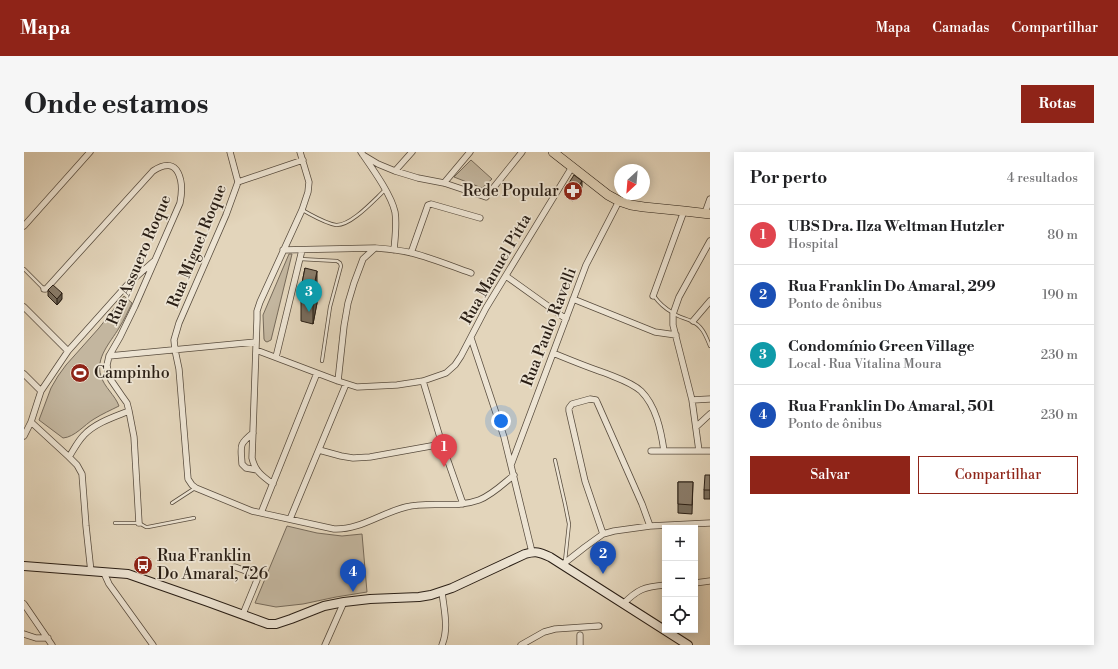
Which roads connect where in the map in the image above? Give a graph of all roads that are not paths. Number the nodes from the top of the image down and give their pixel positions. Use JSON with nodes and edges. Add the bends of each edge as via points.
{"nodes":[{"id":1,"x":90,"y":152,"type":"edge"},
{"id":2,"x":230,"y":152,"type":"edge"},
{"id":3,"x":300,"y":152,"type":"edge"},
{"id":4,"x":412,"y":152,"type":"edge"},
{"id":5,"x":470,"y":152,"type":"edge"},
{"id":6,"x":522,"y":152,"type":"edge"},
{"id":7,"x":553,"y":152,"type":"edge"},
{"id":8,"x":362,"y":154,"type":"edge"},
{"id":9,"x":303,"y":160,"type":"junction"},
{"id":10,"x":572,"y":167,"type":"junction"},
{"id":11,"x":395,"y":171,"type":"junction"},
{"id":12,"x":238,"y":182,"type":"junction"},
{"id":13,"x":444,"y":183,"type":"junction"},
{"id":14,"x":386,"y":190,"type":"junction"},
{"id":15,"x":710,"y":199,"type":"edge"},
{"id":16,"x":619,"y":201,"type":"junction"},
{"id":17,"x":302,"y":210,"type":"junction"},
{"id":18,"x":684,"y":210,"type":"junction"},
{"id":19,"x":708,"y":213,"type":"edge"},
{"id":20,"x":480,"y":218,"type":"dead end"},
{"id":21,"x":24,"y":226,"type":"edge"},
{"id":22,"x":710,"y":241,"type":"edge"},
{"id":23,"x":374,"y":248,"type":"junction"},
{"id":24,"x":283,"y":250,"type":"junction"},
{"id":25,"x":302,"y":250,"type":"junction"},
{"id":26,"x":394,"y":250,"type":"junction"},
{"id":27,"x":411,"y":253,"type":"junction"},
{"id":28,"x":156,"y":259,"type":"junction"},
{"id":29,"x":299,"y":259,"type":"junction"},
{"id":30,"x":24,"y":269,"type":"edge"},
{"id":31,"x":471,"y":273,"type":"dead end"},
{"id":32,"x":506,"y":276,"type":"junction"},
{"id":33,"x":44,"y":289,"type":"joint"},
{"id":34,"x":653,"y":296,"type":"joint"},
{"id":35,"x":573,"y":299,"type":"junction"},
{"id":36,"x":710,"y":301,"type":"edge"},
{"id":37,"x":24,"y":307,"type":"edge"},
{"id":38,"x":673,"y":314,"type":"junction"},
{"id":39,"x":566,"y":319,"type":"junction"},
{"id":40,"x":693,"y":321,"type":"junction"},
{"id":41,"x":676,"y":335,"type":"junction"},
{"id":42,"x":471,"y":338,"type":"junction"},
{"id":43,"x":708,"y":338,"type":"edge"},
{"id":44,"x":256,"y":342,"type":"junction"},
{"id":45,"x":710,"y":346,"type":"edge"},
{"id":46,"x":175,"y":350,"type":"junction"},
{"id":47,"x":256,"y":350,"type":"junction"},
{"id":48,"x":68,"y":351,"type":"junction"},
{"id":49,"x":552,"y":353,"type":"junction"},
{"id":50,"x":109,"y":356,"type":"junction"},
{"id":51,"x":276,"y":357,"type":"junction"},
{"id":52,"x":322,"y":361,"type":"dead end"},
{"id":53,"x":317,"y":373,"type":"junction"},
{"id":54,"x":24,"y":374,"type":"edge"},
{"id":55,"x":338,"y":381,"type":"junction"},
{"id":56,"x":423,"y":381,"type":"junction"},
{"id":57,"x":346,"y":384,"type":"junction"},
{"id":58,"x":41,"y":391,"type":"junction"},
{"id":59,"x":710,"y":399,"type":"edge"},
{"id":60,"x":692,"y":400,"type":"junction"},
{"id":61,"x":129,"y":411,"type":"junction"},
{"id":62,"x":710,"y":414,"type":"edge"},
{"id":63,"x":31,"y":422,"type":"junction"},
{"id":64,"x":696,"y":427,"type":"junction"},
{"id":65,"x":253,"y":433,"type":"junction"},
{"id":66,"x":24,"y":436,"type":"edge"},
{"id":67,"x":442,"y":444,"type":"junction"},
{"id":68,"x":319,"y":450,"type":"junction"},
{"id":69,"x":651,"y":451,"type":"dead end"},
{"id":70,"x":664,"y":451,"type":"junction"},
{"id":71,"x":699,"y":451,"type":"junction"},
{"id":72,"x":710,"y":451,"type":"edge"},
{"id":73,"x":69,"y":457,"type":"junction"},
{"id":74,"x":555,"y":460,"type":"dead end"},
{"id":75,"x":512,"y":465,"type":"junction"},
{"id":76,"x":257,"y":470,"type":"junction"},
{"id":77,"x":514,"y":475,"type":"junction"},
{"id":78,"x":273,"y":484,"type":"junction"},
{"id":79,"x":196,"y":488,"type":"junction"},
{"id":80,"x":172,"y":503,"type":"dead end"},
{"id":81,"x":463,"y":504,"type":"junction"},
{"id":82,"x":261,"y":513,"type":"junction"},
{"id":83,"x":194,"y":518,"type":"dead end"},
{"id":84,"x":290,"y":519,"type":"junction"},
{"id":85,"x":114,"y":523,"type":"dead end"},
{"id":86,"x":139,"y":523,"type":"junction"},
{"id":87,"x":710,"y":523,"type":"edge"},
{"id":88,"x":650,"y":526,"type":"junction"},
{"id":89,"x":603,"y":534,"type":"junction"},
{"id":90,"x":532,"y":552,"type":"junction"},
{"id":91,"x":564,"y":563,"type":"junction"},
{"id":92,"x":24,"y":566,"type":"edge"},
{"id":93,"x":235,"y":567,"type":"dead end"},
{"id":94,"x":92,"y":572,"type":"junction"},
{"id":95,"x":104,"y":573,"type":"junction"},
{"id":96,"x":710,"y":581,"type":"edge"},
{"id":97,"x":698,"y":582,"type":"edge"},
{"id":98,"x":662,"y":585,"type":"edge"},
{"id":99,"x":442,"y":592,"type":"junction"},
{"id":100,"x":344,"y":602,"type":"junction"},
{"id":101,"x":24,"y":604,"type":"edge"},
{"id":102,"x":623,"y":604,"type":"junction"},
{"id":103,"x":243,"y":614,"type":"junction"},
{"id":104,"x":599,"y":626,"type":"dead end"},
{"id":105,"x":24,"y":634,"type":"edge"},
{"id":106,"x":580,"y":635,"type":"dead end"},
{"id":107,"x":48,"y":638,"type":"junction"},
{"id":108,"x":52,"y":645,"type":"edge"},
{"id":109,"x":154,"y":645,"type":"edge"},
{"id":110,"x":325,"y":645,"type":"edge"},
{"id":111,"x":442,"y":645,"type":"edge"},
{"id":112,"x":521,"y":645,"type":"edge"},
{"id":113,"x":580,"y":645,"type":"edge"},
{"id":114,"x":688,"y":645,"type":"edge"}],
"edges":[{"from":1,"to":21,"type":"street"},
{"from":2,"to":12,"type":"street","name":"Rua Miguel Roque"},
{"from":3,"to":9,"type":"street"},
{"from":4,"to":11,"type":"street"},
{"from":5,"to":13,"type":"street"},
{"from":6,"to":13,"type":"street","via":[[486,197]]},
{"from":7,"to":10,"type":"main road"},
{"from":8,"to":11,"type":"street"},
{"from":8,"to":14,"type":"street"},
{"from":9,"to":12,"type":"street"},
{"from":9,"to":17,"type":"street","via":[[309,187]]},
{"from":10,"to":16,"type":"main road"},
{"from":10,"to":32,"type":"street","name":"Rua Manuel Pitta"},
{"from":11,"to":13,"type":"street"},
{"from":12,"to":46,"type":"street","name":"Rua Miguel Roque","via":[[179,323],[174,340]]},
{"from":14,"to":17,"type":"lane","via":[[350,221],[341,224],[326,222]]},
{"from":14,"to":26,"type":"street","via":[[395,213]]},
{"from":15,"to":19,"type":"street"},
{"from":16,"to":18,"type":"main road","via":[[644,207]]},
{"from":16,"to":35,"type":"street","name":"Rua Paulo Ravelli","via":[[586,265]]},
{"from":17,"to":24,"type":"street"},
{"from":18,"to":19,"type":"main road"},
{"from":18,"to":34,"type":"street"},
{"from":20,"to":27,"type":"street","via":[[428,205]]},
{"from":22,"to":38,"type":"street","via":[[679,297]]},
{"from":23,"to":25,"type":"street"},
{"from":23,"to":26,"type":"street"},
{"from":23,"to":55,"type":"street","via":[[363,259],[348,303]]},
{"from":24,"to":25,"type":"street"},
{"from":24,"to":44,"type":"street","via":[[259,306]]},
{"from":25,"to":29,"type":"street"},
{"from":26,"to":27,"type":"street"},
{"from":27,"to":31,"type":"street"},
{"from":28,"to":33,"type":"street","name":"Rua Assuero Roque","via":[[180,203],[182,192],[179,173],[169,165],[154,171]]},
{"from":28,"to":48,"type":"street","via":[[127,285]]},
{"from":28,"to":50,"type":"street","name":"Rua Assuero Roque"},
{"from":29,"to":51,"type":"street"},
{"from":29,"to":52,"type":"lane","via":[[337,261],[341,266],[330,307]]},
{"from":30,"to":33,"type":"lane"},
{"from":32,"to":39,"type":"street"},
{"from":32,"to":42,"type":"street","name":"Rua Manuel Pitta"},
{"from":34,"to":38,"type":"lane"},
{"from":35,"to":39,"type":"street","name":"Rua Paulo Ravelli"},
{"from":35,"to":41,"type":"street","via":[[655,332]]},
{"from":36,"to":40,"type":"street"},
{"from":37,"to":48,"type":"street"},
{"from":38,"to":40,"type":"lane"},
{"from":38,"to":41,"type":"street"},
{"from":39,"to":49,"type":"street","name":"Rua Paulo Ravelli"},
{"from":40,"to":43,"type":"lane","via":[[702,328]]},
{"from":41,"to":60,"type":"street"},
{"from":42,"to":56,"type":"street","via":[[455,365],[446,373]]},
{"from":42,"to":75,"type":"street","name":"Rua Manuel Pitta"},
{"from":43,"to":45,"type":"lane"},
{"from":44,"to":46,"type":"street"},
{"from":44,"to":47,"type":"street"},
{"from":46,"to":50,"type":"street"},
{"from":46,"to":79,"type":"street","name":"Rua Miguel Roque","via":[[179,369],[188,479]]},
{"from":47,"to":51,"type":"street"},
{"from":47,"to":65,"type":"street"},
{"from":48,"to":58,"type":"street"},
{"from":49,"to":70,"type":"street","via":[[626,382],[641,391],[649,401],[661,429]]},
{"from":49,"to":75,"type":"street","name":"Rua Paulo Ravelli"},
{"from":50,"to":61,"type":"street","via":[[108,372],[127,403]]},
{"from":51,"to":53,"type":"street"},
{"from":53,"to":55,"type":"street"},
{"from":53,"to":78,"type":"street"},
{"from":54,"to":58,"type":"street"},
{"from":55,"to":57,"type":"street"},
{"from":56,"to":57,"type":"street","via":[[363,387]]},
{"from":56,"to":67,"type":"street"},
{"from":57,"to":68,"type":"street"},
{"from":58,"to":63,"type":"street"},
{"from":59,"to":60,"type":"street"},
{"from":60,"to":64,"type":"street"},
{"from":61,"to":73,"type":"street","via":[[90,429]]},
{"from":61,"to":86,"type":"street","via":[[134,437]]},
{"from":62,"to":64,"type":"street"},
{"from":63,"to":66,"type":"street"},
{"from":63,"to":73,"type":"street"},
{"from":64,"to":71,"type":"street"},
{"from":65,"to":76,"type":"street","via":[[252,458]]},
{"from":65,"to":76,"type":"street","via":[[241,444],[242,464],[246,468]]},
{"from":67,"to":68,"type":"street","via":[[353,458]]},
{"from":67,"to":81,"type":"street"},
{"from":68,"to":84,"type":"street"},
{"from":69,"to":70,"type":"street"},
{"from":70,"to":71,"type":"street"},
{"from":71,"to":72,"type":"street"},
{"from":73,"to":94,"type":"street","via":[[82,474]]},
{"from":74,"to":91,"type":"lane","via":[[569,524]]},
{"from":75,"to":77,"type":"street","name":"Rua Manuel Pitta"},
{"from":76,"to":78,"type":"street"},
{"from":77,"to":81,"type":"street","via":[[487,496]]},
{"from":77,"to":90,"type":"street","name":"Rua Manuel Pitta"},
{"from":78,"to":82,"type":"street"},
{"from":79,"to":80,"type":"lane"},
{"from":79,"to":82,"type":"street"},
{"from":81,"to":84,"type":"street","via":[[407,507],[341,529]]},
{"from":82,"to":84,"type":"street"},
{"from":83,"to":86,"type":"lane","via":[[148,527]]},
{"from":85,"to":86,"type":"lane"},
{"from":87,"to":88,"type":"street"},
{"from":88,"to":89,"type":"street"},
{"from":88,"to":89,"type":"street","via":[[597,402],[590,399],[572,404],[569,411],[585,481]]},
{"from":89,"to":91,"type":"street"},
{"from":90,"to":91,"type":"street","via":[[542,553]]},
{"from":90,"to":99,"type":"street"},
{"from":91,"to":102,"type":"street"},
{"from":92,"to":94,"type":"street"},
{"from":93,"to":103,"type":"street","via":[[257,577]]},
{"from":94,"to":95,"type":"street"},
{"from":95,"to":103,"type":"street","via":[[140,578]]},
{"from":95,"to":109,"type":"street","via":[[109,584]]},
{"from":96,"to":97,"type":"street"},
{"from":98,"to":102,"type":"street","via":[[638,590]]},
{"from":99,"to":100,"type":"street","via":[[419,597]]},
{"from":99,"to":111,"type":"street","via":[[446,624]]},
{"from":100,"to":103,"type":"street","via":[[324,606],[276,624],[268,624]]},
{"from":100,"to":110,"type":"street"},
{"from":101,"to":107,"type":"street"},
{"from":102,"to":114,"type":"street"},
{"from":104,"to":112,"type":"street","via":[[555,629]]},
{"from":105,"to":107,"type":"street"},
{"from":106,"to":113,"type":"street"},
{"from":107,"to":108,"type":"street"}]}
